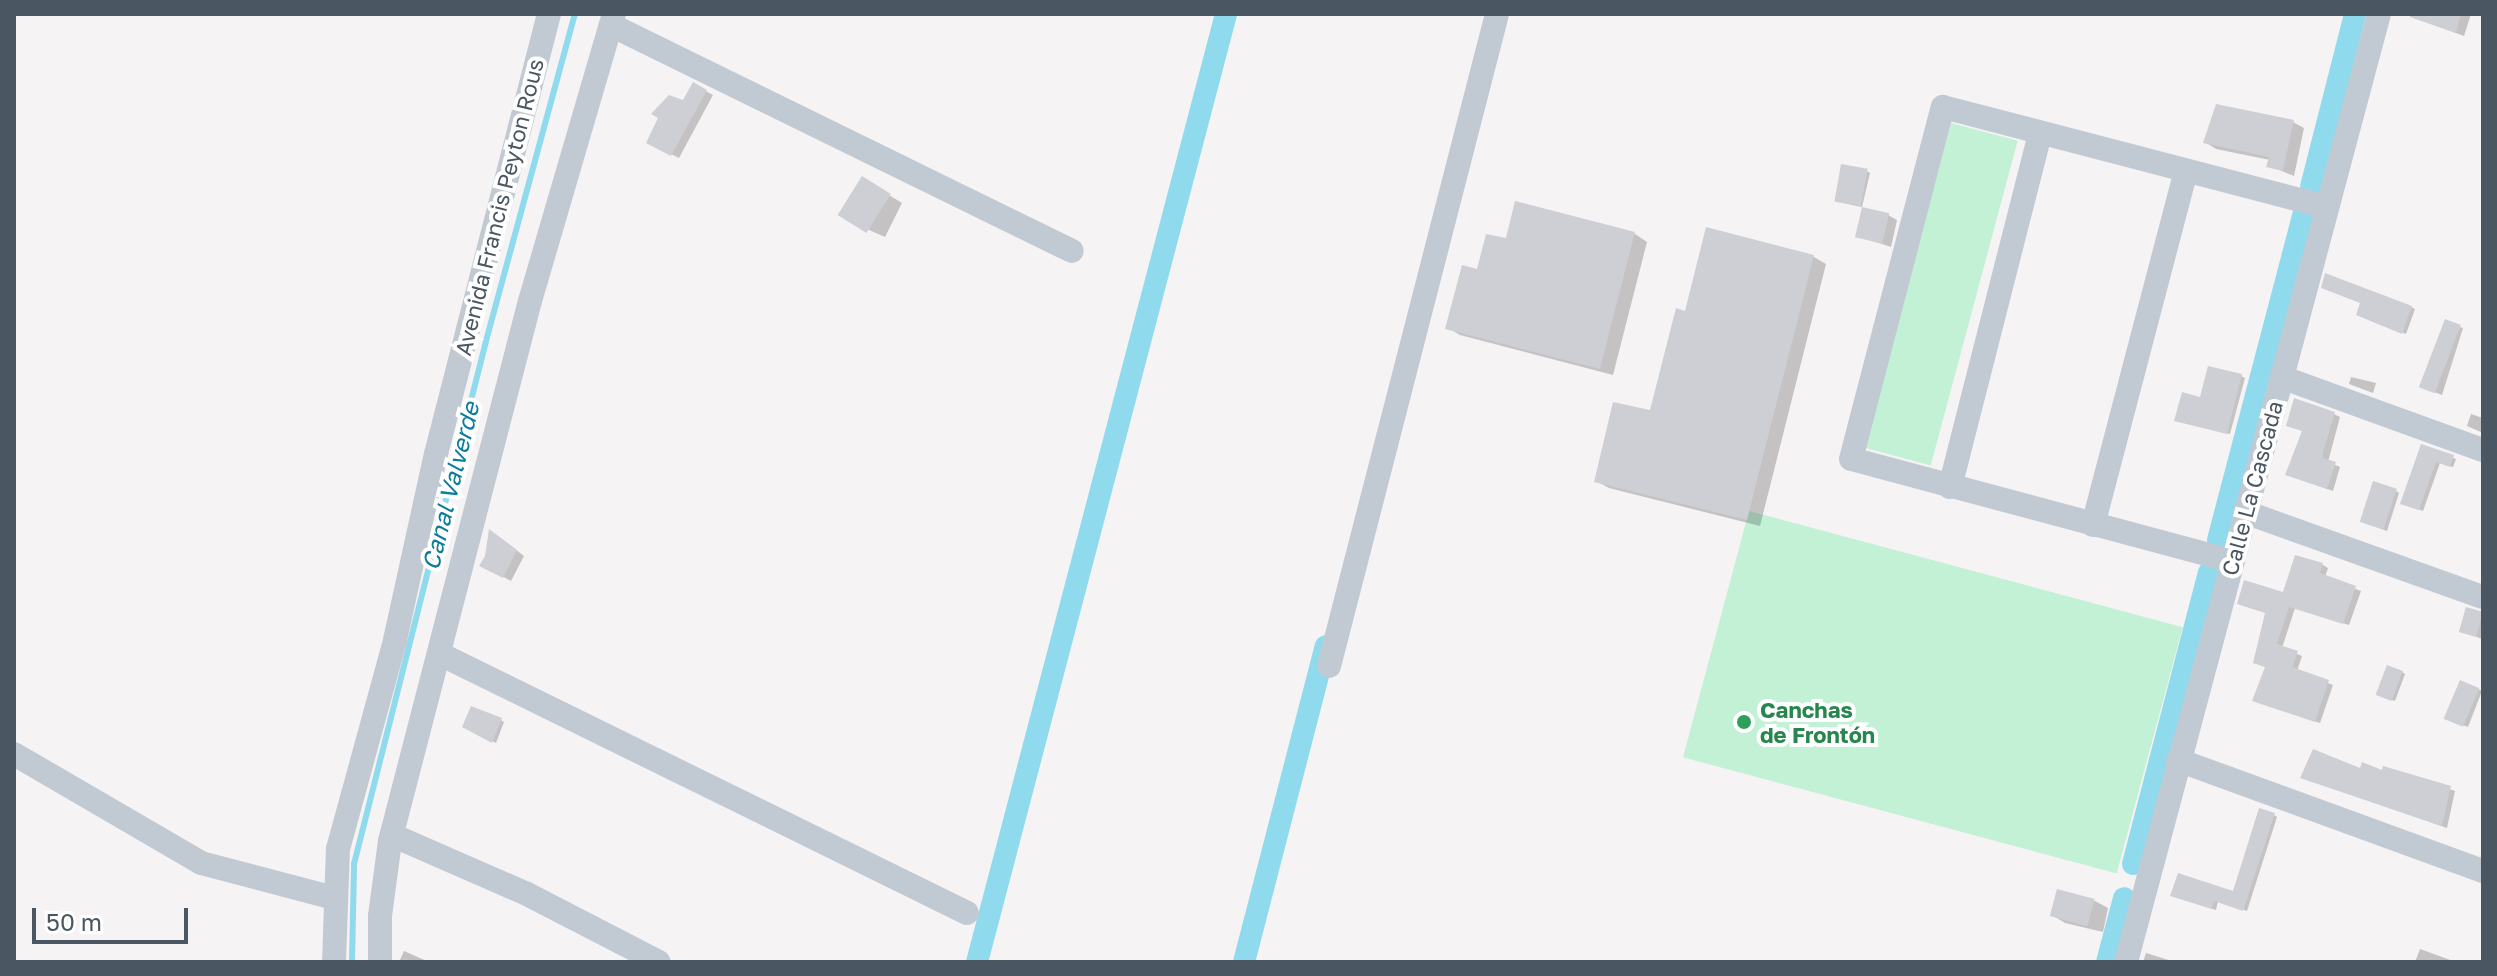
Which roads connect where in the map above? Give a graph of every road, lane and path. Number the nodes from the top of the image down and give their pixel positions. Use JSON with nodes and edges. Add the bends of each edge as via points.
{"nodes":[{"id":1,"x":549,"y":14,"type":"edge"},
{"id":2,"x":1497,"y":14,"type":"edge"},
{"id":3,"x":2379,"y":14,"type":"edge"},
{"id":4,"x":612,"y":19,"type":"edge"},
{"id":5,"x":2040,"y":133,"type":"junction"},
{"id":6,"x":2186,"y":171,"type":"junction"},
{"id":7,"x":2327,"y":207,"type":"junction"},
{"id":8,"x":1072,"y":251,"type":"dead end"},
{"id":9,"x":2281,"y":377,"type":"junction"},
{"id":10,"x":2483,"y":450,"type":"edge"},
{"id":11,"x":1950,"y":487,"type":"junction"},
{"id":12,"x":2245,"y":512,"type":"junction"},
{"id":13,"x":2093,"y":525,"type":"junction"},
{"id":14,"x":2232,"y":561,"type":"junction"},
{"id":15,"x":2483,"y":597,"type":"edge"},
{"id":16,"x":440,"y":654,"type":"junction"},
{"id":17,"x":1329,"y":666,"type":"dead end"},
{"id":18,"x":14,"y":754,"type":"edge"},
{"id":19,"x":2178,"y":760,"type":"junction"},
{"id":20,"x":392,"y":835,"type":"junction"},
{"id":21,"x":2483,"y":871,"type":"edge"},
{"id":22,"x":334,"y":898,"type":"junction"},
{"id":23,"x":967,"y":913,"type":"dead end"},
{"id":24,"x":334,"y":962,"type":"edge"},
{"id":25,"x":380,"y":962,"type":"edge"},
{"id":26,"x":659,"y":962,"type":"edge"},
{"id":27,"x":2126,"y":962,"type":"edge"}],
"edges":[{"from":1,"to":22,"type":"street","name":"Avenida Francis Peyton Rous","via":[[436,454],[395,640],[347,810]]},
{"from":2,"to":17,"type":"street"},
{"from":3,"to":7,"type":"street","name":"Calle La Cascada"},
{"from":4,"to":8,"type":"street"},
{"from":4,"to":16,"type":"street","via":[[534,286]]},
{"from":5,"to":6,"type":"street"},
{"from":5,"to":11,"type":"street"},
{"from":5,"to":11,"type":"street","via":[[1943,107],[1851,459]]},
{"from":6,"to":7,"type":"street"},
{"from":6,"to":13,"type":"street"},
{"from":7,"to":9,"type":"street","name":"Calle La Cascada"},
{"from":9,"to":10,"type":"street"},
{"from":9,"to":12,"type":"street","name":"Calle La Cascada"},
{"from":11,"to":13,"type":"street"},
{"from":12,"to":14,"type":"street","name":"Calle La Cascada"},
{"from":12,"to":15,"type":"street"},
{"from":13,"to":14,"type":"street"},
{"from":14,"to":19,"type":"street","name":"Calle La Cascada"},
{"from":16,"to":20,"type":"street"},
{"from":16,"to":23,"type":"street"},
{"from":18,"to":22,"type":"street","via":[[201,863]]},
{"from":19,"to":21,"type":"street"},
{"from":19,"to":27,"type":"street","name":"Calle La Cascada"},
{"from":20,"to":25,"type":"street","via":[[380,916]]},
{"from":20,"to":26,"type":"street","via":[[527,894]]},
{"from":22,"to":24,"type":"street","name":"Avenida Francis Peyton Rous"}]}
